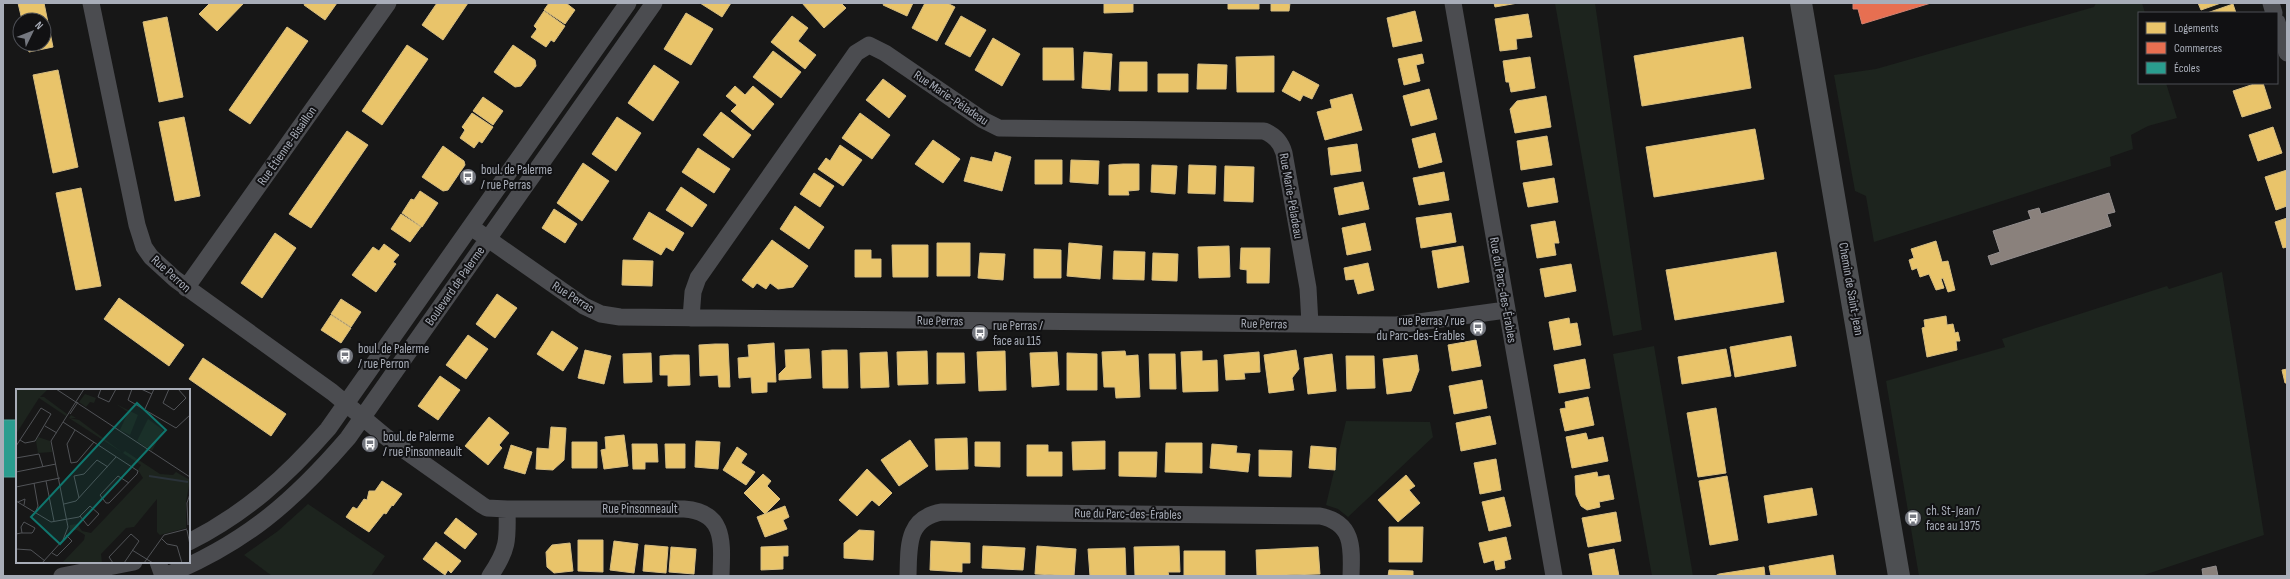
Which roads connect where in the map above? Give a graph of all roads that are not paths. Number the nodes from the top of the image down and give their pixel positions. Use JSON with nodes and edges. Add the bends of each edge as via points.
{"nodes":[{"id":1,"x":91,"y":3,"type":"edge"},
{"id":2,"x":388,"y":3,"type":"edge"},
{"id":3,"x":628,"y":3,"type":"edge"},
{"id":4,"x":654,"y":3,"type":"edge"},
{"id":5,"x":1453,"y":3,"type":"edge"},
{"id":6,"x":1801,"y":3,"type":"edge"},
{"id":7,"x":2278,"y":25,"type":"edge"},
{"id":8,"x":2287,"y":53,"type":"edge"},
{"id":9,"x":471,"y":227,"type":"junction"},
{"id":10,"x":488,"y":239,"type":"junction"},
{"id":11,"x":186,"y":288,"type":"junction"},
{"id":12,"x":1506,"y":310,"type":"junction"},
{"id":13,"x":691,"y":318,"type":"junction"},
{"id":14,"x":1310,"y":324,"type":"junction"},
{"id":15,"x":346,"y":404,"type":"junction"},
{"id":16,"x":363,"y":418,"type":"junction"},
{"id":17,"x":507,"y":509,"type":"junction"},
{"id":18,"x":190,"y":541,"type":"edge"},
{"id":19,"x":129,"y":563,"type":"edge"},
{"id":20,"x":158,"y":563,"type":"edge"},
{"id":21,"x":62,"y":576,"type":"edge"},
{"id":22,"x":164,"y":576,"type":"edge"},
{"id":23,"x":490,"y":576,"type":"edge"},
{"id":24,"x":721,"y":576,"type":"edge"},
{"id":25,"x":908,"y":576,"type":"edge"},
{"id":26,"x":1351,"y":576,"type":"edge"},
{"id":27,"x":1554,"y":576,"type":"edge"},
{"id":28,"x":1899,"y":576,"type":"edge"}],
"edges":[{"from":1,"to":11,"type":"street","name":"Rue Perron","via":[[140,235],[150,257]]},
{"from":2,"to":11,"type":"street","name":"Rue Étienne-Bisaillon"},
{"from":3,"to":9,"type":"street","name":"Boulevard de Palerme"},
{"from":4,"to":10,"type":"street","name":"Boulevard de Palerme"},
{"from":5,"to":12,"type":"street","name":"Rue du Parc-des-Érables"},
{"from":6,"to":28,"type":"main road","name":"Chemin de Saint-Jean"},
{"from":7,"to":8,"type":"street"},
{"from":9,"to":10,"type":"street","name":"Rue Perras"},
{"from":9,"to":15,"type":"street","name":"Boulevard de Palerme"},
{"from":10,"to":13,"type":"street","name":"Rue Perras","via":[[592,311],[620,317]]},
{"from":10,"to":16,"type":"street","name":"Boulevard de Palerme"},
{"from":11,"to":15,"type":"street","name":"Rue Perron"},
{"from":12,"to":14,"type":"street","name":"Rue Perras","via":[[1413,324]]},
{"from":12,"to":27,"type":"street","name":"Rue du Parc-des-Érables"},
{"from":13,"to":14,"type":"street","name":"Rue Perras"},
{"from":13,"to":14,"type":"street","name":"Rue Marie-Péladeau","via":[[693,292],[698,278],[856,53],[869,45],[886,53],[983,120],[999,128],[1264,131],[1269,134],[1280,143],[1284,153],[1308,288]]},
{"from":15,"to":16,"type":"street","name":"Rue Perron"},
{"from":15,"to":18,"type":"street","name":"Boulevard de Palerme","via":[[318,440],[261,497],[224,524]]},
{"from":16,"to":17,"type":"street","name":"Rue Pinsonneault","via":[[482,505]]},
{"from":16,"to":22,"type":"street","name":"Boulevard de Palerme","via":[[330,458],[273,515],[226,547]]},
{"from":17,"to":23,"type":"street","via":[[504,555]]},
{"from":17,"to":24,"type":"street","name":"Rue Pinsonneault","via":[[684,509],[702,512],[714,522],[720,534]]},
{"from":19,"to":21,"type":"street"},
{"from":20,"to":22,"type":"street","name":"Boulevard de Palerme"},
{"from":25,"to":26,"type":"street","name":"Rue du Parc-des-Érables","via":[[910,535],[928,516],[942,512],[1320,516],[1336,522],[1348,535],[1352,551]]}]}
